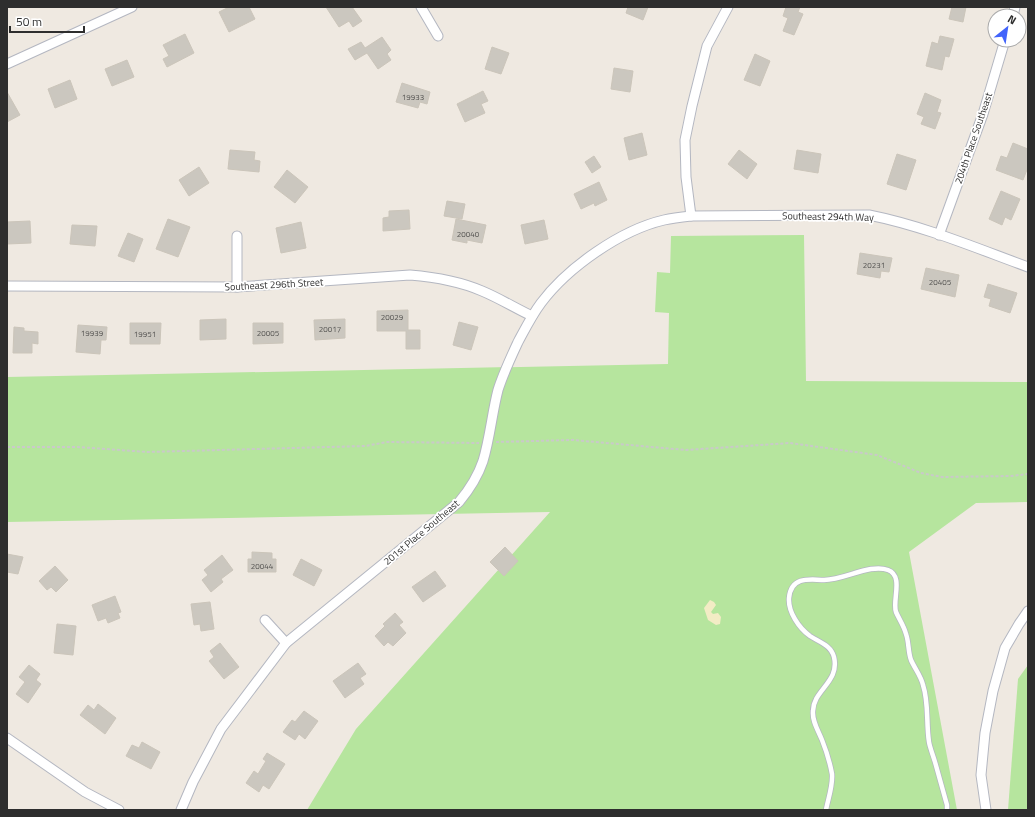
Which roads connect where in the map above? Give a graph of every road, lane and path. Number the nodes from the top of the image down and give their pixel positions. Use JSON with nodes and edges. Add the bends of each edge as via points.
{"nodes":[{"id":1,"x":132,"y":7,"type":"edge"},
{"id":2,"x":421,"y":7,"type":"edge"},
{"id":3,"x":728,"y":7,"type":"edge"},
{"id":4,"x":438,"y":36,"type":"dead end"},
{"id":5,"x":1003,"y":48,"type":"edge"},
{"id":6,"x":7,"y":64,"type":"edge"},
{"id":7,"x":691,"y":216,"type":"junction"},
{"id":8,"x":940,"y":235,"type":"junction"},
{"id":9,"x":237,"y":236,"type":"dead end"},
{"id":10,"x":1028,"y":268,"type":"edge"},
{"id":11,"x":7,"y":286,"type":"edge"},
{"id":12,"x":238,"y":287,"type":"junction"},
{"id":13,"x":532,"y":316,"type":"junction"},
{"id":14,"x":487,"y":443,"type":"junction"},
{"id":15,"x":7,"y":447,"type":"edge"},
{"id":16,"x":1028,"y":474,"type":"edge"},
{"id":17,"x":1028,"y":611,"type":"edge"},
{"id":18,"x":265,"y":620,"type":"dead end"},
{"id":19,"x":286,"y":643,"type":"junction"},
{"id":20,"x":7,"y":738,"type":"edge"},
{"id":21,"x":119,"y":810,"type":"edge"},
{"id":22,"x":181,"y":810,"type":"edge"},
{"id":23,"x":826,"y":810,"type":"edge"},
{"id":24,"x":947,"y":810,"type":"edge"},
{"id":25,"x":986,"y":810,"type":"edge"}],
"edges":[{"from":1,"to":6,"type":"street"},
{"from":2,"to":4,"type":"street"},
{"from":3,"to":7,"type":"street","via":[[707,46],[685,140]]},
{"from":5,"to":8,"type":"street","name":"204th Place Southeast","via":[[983,114]]},
{"from":7,"to":8,"type":"street","name":"Southeast 294th Way","via":[[869,215]]},
{"from":7,"to":13,"type":"street","name":"201st Place Southeast","via":[[664,220],[642,227],[607,245],[551,291]]},
{"from":8,"to":10,"type":"street","name":"Southeast 294th Way"},
{"from":9,"to":12,"type":"street"},
{"from":11,"to":12,"type":"street","name":"Southeast 296th Street"},
{"from":12,"to":13,"type":"street","name":"Southeast 296th Street","via":[[410,275],[463,284]]},
{"from":13,"to":14,"type":"street","name":"201st Place Southeast","via":[[513,353],[499,389]]},
{"from":14,"to":15,"type":"path","via":[[386,442],[344,447],[147,452],[78,447]]},
{"from":14,"to":16,"type":"path","via":[[573,440],[686,450],[790,443],[877,455],[921,473],[942,477]]},
{"from":14,"to":19,"type":"street","name":"201st Place Southeast","via":[[476,476],[459,502]]},
{"from":17,"to":25,"type":"street","via":[[1005,648],[993,692],[985,733],[981,775]]},
{"from":18,"to":19,"type":"street"},
{"from":19,"to":22,"type":"street","name":"201st Place Southeast","via":[[221,729]]},
{"from":20,"to":21,"type":"street","via":[[85,792]]},
{"from":23,"to":24,"type":"lane","via":[[832,775],[813,710],[814,703],[833,677],[834,658],[826,645],[806,632],[795,619],[789,604],[791,589],[800,580],[828,580],[864,570],[882,569],[889,570],[896,578],[896,610],[907,636],[910,659],[924,686],[929,742]]}]}
